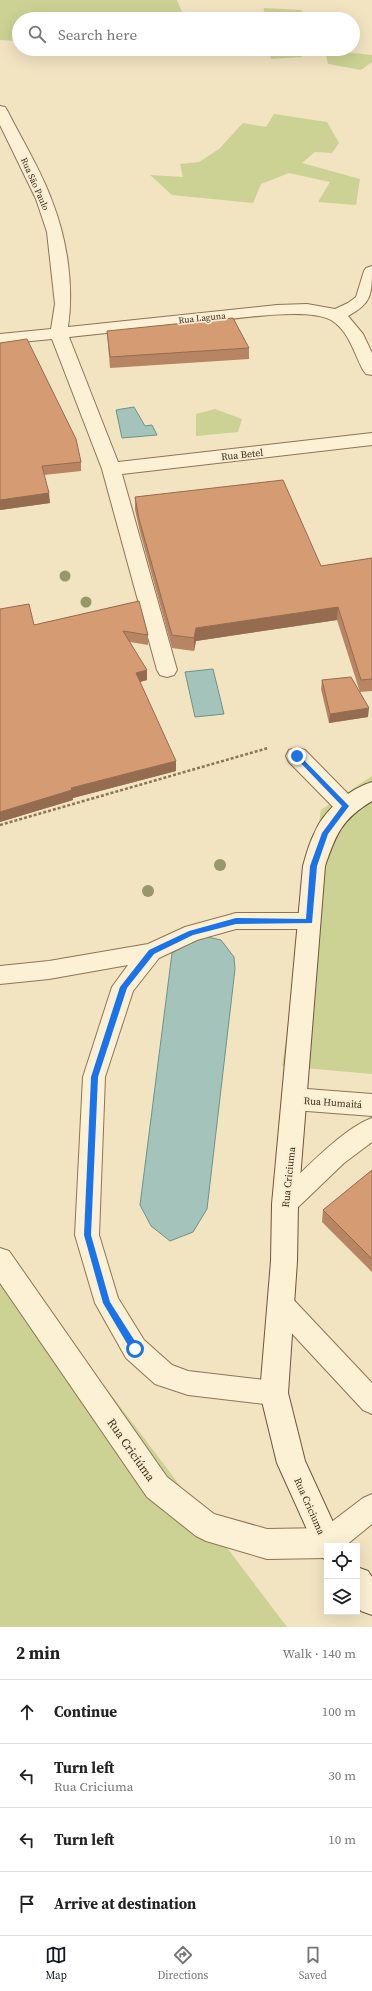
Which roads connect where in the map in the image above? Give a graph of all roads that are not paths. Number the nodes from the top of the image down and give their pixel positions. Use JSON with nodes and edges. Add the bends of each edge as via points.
{"nodes":[{"id":1,"x":0,"y":110,"type":"edge"},
{"id":2,"x":372,"y":272,"type":"edge"},
{"id":3,"x":338,"y":314,"type":"junction"},
{"id":4,"x":59,"y":334,"type":"junction"},
{"id":5,"x":0,"y":339,"type":"edge"},
{"id":6,"x":372,"y":370,"type":"edge"},
{"id":7,"x":372,"y":439,"type":"edge"},
{"id":8,"x":111,"y":469,"type":"junction"},
{"id":9,"x":167,"y":670,"type":"dead end"},
{"id":10,"x":297,"y":756,"type":"road end"},
{"id":11,"x":372,"y":790,"type":"edge"},
{"id":12,"x":346,"y":806,"type":"junction"},
{"id":13,"x":309,"y":921,"type":"junction"},
{"id":14,"x":152,"y":952,"type":"junction"},
{"id":15,"x":0,"y":975,"type":"edge"},
{"id":16,"x":294,"y":1099,"type":"junction"},
{"id":17,"x":372,"y":1105,"type":"edge"},
{"id":18,"x":372,"y":1128,"type":"edge"},
{"id":19,"x":285,"y":1204,"type":"junction"},
{"id":20,"x":0,"y":1260,"type":"edge"},
{"id":21,"x":280,"y":1304,"type":"junction"},
{"id":22,"x":274,"y":1393,"type":"junction"},
{"id":23,"x":372,"y":1401,"type":"edge"},
{"id":24,"x":372,"y":1507,"type":"edge"},
{"id":25,"x":327,"y":1543,"type":"edge"},
{"id":26,"x":330,"y":1543,"type":"edge"},
{"id":27,"x":324,"y":1545,"type":"edge"},
{"id":28,"x":360,"y":1586,"type":"edge"},
{"id":29,"x":372,"y":1600,"type":"edge"}],
"edges":[{"from":1,"to":4,"type":"street","name":"Rua São Paulo","via":[[44,199],[55,232],[63,304]]},
{"from":2,"to":3,"type":"street","via":[[368,291],[360,305]]},
{"from":3,"to":4,"type":"street","name":"Rua Laguna","via":[[310,308],[277,310]]},
{"from":3,"to":6,"type":"street","via":[[352,329]]},
{"from":4,"to":5,"type":"street","name":"Rua Laguna"},
{"from":4,"to":8,"type":"street"},
{"from":7,"to":8,"type":"street","name":"Rua Betel"},
{"from":8,"to":9,"type":"street"},
{"from":10,"to":12,"type":"street"},
{"from":11,"to":12,"type":"street"},
{"from":12,"to":13,"type":"street","name":"Rua Criciuma","via":[[325,833],[314,866]]},
{"from":13,"to":14,"type":"lane","via":[[236,921],[192,933]]},
{"from":13,"to":16,"type":"street","name":"Rua Criciuma"},
{"from":14,"to":15,"type":"lane","via":[[49,970]]},
{"from":14,"to":22,"type":"lane","via":[[123,987],[94,1077],[88,1235],[92,1250],[107,1303],[135,1349],[164,1375],[188,1383]]},
{"from":16,"to":17,"type":"street","name":"Rua Humaitá"},
{"from":16,"to":19,"type":"street","name":"Rua Criciuma","via":[[292,1149]]},
{"from":18,"to":19,"type":"lane","via":[[336,1156]]},
{"from":19,"to":21,"type":"street","name":"Rua Criciuma"},
{"from":20,"to":27,"type":"street","name":"Rua Criciúma","via":[[157,1487],[206,1526],[267,1544]]},
{"from":21,"to":22,"type":"street","name":"Rua Criciuma"},
{"from":21,"to":23,"type":"lane"},
{"from":22,"to":25,"type":"street","name":"Rua Criciuma","via":[[291,1463]]},
{"from":24,"to":26,"type":"lane"},
{"from":28,"to":29,"type":"street"}]}
